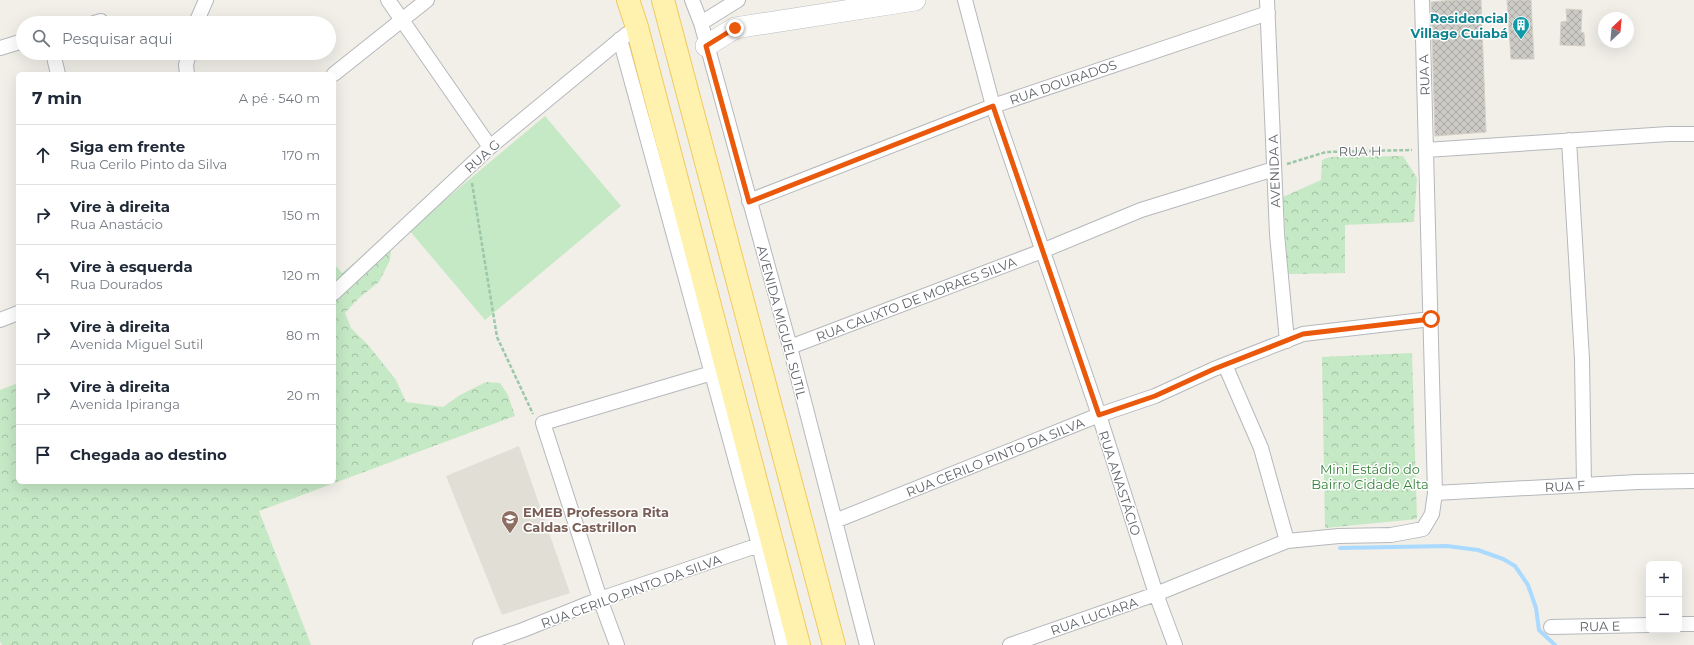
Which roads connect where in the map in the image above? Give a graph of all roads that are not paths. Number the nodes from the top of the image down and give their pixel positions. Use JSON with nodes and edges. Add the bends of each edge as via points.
{"nodes":[{"id":1,"x":206,"y":0,"type":"edge"},
{"id":2,"x":388,"y":0,"type":"edge"},
{"id":3,"x":427,"y":0,"type":"edge"},
{"id":4,"x":628,"y":0,"type":"edge"},
{"id":5,"x":663,"y":0,"type":"edge"},
{"id":6,"x":692,"y":0,"type":"edge"},
{"id":7,"x":738,"y":0,"type":"edge"},
{"id":8,"x":914,"y":0,"type":"edge"},
{"id":9,"x":965,"y":0,"type":"edge"},
{"id":10,"x":1422,"y":0,"type":"edge"},
{"id":11,"x":1267,"y":7,"type":"edge"},
{"id":12,"x":199,"y":16,"type":"edge"},
{"id":13,"x":401,"y":20,"type":"junction"},
{"id":14,"x":701,"y":23,"type":"junction"},
{"id":15,"x":628,"y":33,"type":"junction"},
{"id":16,"x":16,"y":44,"type":"edge"},
{"id":17,"x":706,"y":46,"type":"junction"},
{"id":18,"x":0,"y":48,"type":"edge"},
{"id":19,"x":55,"y":60,"type":"edge"},
{"id":20,"x":187,"y":60,"type":"edge"},
{"id":21,"x":58,"y":72,"type":"edge"},
{"id":22,"x":187,"y":72,"type":"edge"},
{"id":23,"x":336,"y":72,"type":"edge"},
{"id":24,"x":993,"y":106,"type":"junction"},
{"id":25,"x":1694,"y":134,"type":"edge"},
{"id":26,"x":1569,"y":140,"type":"junction"},
{"id":27,"x":490,"y":147,"type":"junction"},
{"id":28,"x":1426,"y":150,"type":"junction"},
{"id":29,"x":1274,"y":169,"type":"junction"},
{"id":30,"x":749,"y":202,"type":"junction"},
{"id":31,"x":1042,"y":251,"type":"junction"},
{"id":32,"x":336,"y":291,"type":"edge"},
{"id":33,"x":16,"y":313,"type":"edge"},
{"id":34,"x":1,"y":316,"type":"edge"},
{"id":35,"x":1431,"y":319,"type":"junction"},
{"id":36,"x":1287,"y":341,"type":"junction"},
{"id":37,"x":790,"y":347,"type":"junction"},
{"id":38,"x":1225,"y":365,"type":"junction"},
{"id":39,"x":712,"y":373,"type":"junction"},
{"id":40,"x":1099,"y":415,"type":"junction"},
{"id":41,"x":1694,"y":481,"type":"edge"},
{"id":42,"x":1584,"y":485,"type":"junction"},
{"id":43,"x":1435,"y":493,"type":"junction"},
{"id":44,"x":835,"y":521,"type":"junction"},
{"id":45,"x":1287,"y":542,"type":"junction"},
{"id":46,"x":759,"y":546,"type":"junction"},
{"id":47,"x":1156,"y":594,"type":"junction"},
{"id":48,"x":600,"y":599,"type":"junction"},
{"id":49,"x":1682,"y":624,"type":"edge"},
{"id":50,"x":1694,"y":624,"type":"edge"},
{"id":51,"x":1646,"y":625,"type":"edge"},
{"id":52,"x":1551,"y":627,"type":"dead end"},
{"id":53,"x":480,"y":645,"type":"edge"},
{"id":54,"x":617,"y":645,"type":"edge"},
{"id":55,"x":783,"y":645,"type":"edge"},
{"id":56,"x":799,"y":645,"type":"edge"},
{"id":57,"x":834,"y":645,"type":"edge"},
{"id":58,"x":866,"y":645,"type":"edge"},
{"id":59,"x":1010,"y":645,"type":"edge"},
{"id":60,"x":1175,"y":645,"type":"edge"}],
"edges":[{"from":1,"to":12,"type":"street"},
{"from":2,"to":13,"type":"street"},
{"from":3,"to":13,"type":"street"},
{"from":4,"to":15,"type":"main road"},
{"from":5,"to":57,"type":"main road"},
{"from":6,"to":14,"type":"street","name":"AVENIDA MIGUEL SUTIL"},
{"from":7,"to":14,"type":"street"},
{"from":8,"to":17,"type":"street","via":[[735,28]]},
{"from":9,"to":24,"type":"street","name":"RUA ANASTÁCIO"},
{"from":10,"to":28,"type":"street","name":"RUA A"},
{"from":11,"to":24,"type":"street","name":"RUA DOURADOS"},
{"from":11,"to":29,"type":"street","name":"AVENIDA A"},
{"from":13,"to":23,"type":"street"},
{"from":13,"to":27,"type":"street"},
{"from":14,"to":17,"type":"street","name":"AVENIDA MIGUEL SUTIL"},
{"from":15,"to":27,"type":"street","name":"RUA G"},
{"from":15,"to":39,"type":"street"},
{"from":15,"to":56,"type":"main road"},
{"from":16,"to":18,"type":"street"},
{"from":17,"to":30,"type":"street","name":"AVENIDA MIGUEL SUTIL"},
{"from":19,"to":21,"type":"street"},
{"from":20,"to":22,"type":"street"},
{"from":24,"to":30,"type":"street","name":"RUA DOURADOS"},
{"from":24,"to":31,"type":"street","name":"RUA ANASTÁCIO"},
{"from":25,"to":26,"type":"street"},
{"from":26,"to":28,"type":"street"},
{"from":26,"to":42,"type":"street","via":[[1582,359]]},
{"from":27,"to":32,"type":"street","name":"RUA G"},
{"from":28,"to":35,"type":"street","name":"RUA A"},
{"from":29,"to":31,"type":"street","via":[[1142,210]]},
{"from":29,"to":36,"type":"street","name":"AVENIDA A"},
{"from":30,"to":37,"type":"street","name":"AVENIDA MIGUEL SUTIL"},
{"from":31,"to":37,"type":"street","name":"RUA CALIXTO DE MORAES SILVA"},
{"from":31,"to":40,"type":"street","name":"RUA ANASTÁCIO"},
{"from":33,"to":34,"type":"street"},
{"from":35,"to":36,"type":"street","name":"RUA CERILO PINTO DA SILVA","via":[[1303,334]]},
{"from":35,"to":43,"type":"street","name":"RUA A"},
{"from":36,"to":38,"type":"street","name":"RUA CERILO PINTO DA SILVA"},
{"from":37,"to":44,"type":"street","name":"AVENIDA MIGUEL SUTIL"},
{"from":38,"to":40,"type":"street","name":"RUA CERILO PINTO DA SILVA","via":[[1155,396]]},
{"from":38,"to":45,"type":"street","via":[[1261,448]]},
{"from":39,"to":46,"type":"street"},
{"from":39,"to":48,"type":"street","via":[[543,423]]},
{"from":40,"to":44,"type":"street","name":"RUA CERILO PINTO DA SILVA"},
{"from":40,"to":47,"type":"street","name":"RUA ANASTÁCIO"},
{"from":41,"to":42,"type":"street","name":"RUA F"},
{"from":42,"to":43,"type":"street","name":"RUA F"},
{"from":43,"to":45,"type":"street","name":"RUA LUCIARA","via":[[1432,514],[1423,528],[1391,535],[1338,536]]},
{"from":44,"to":58,"type":"street","name":"AVENIDA MIGUEL SUTIL"},
{"from":45,"to":47,"type":"street","name":"RUA LUCIARA"},
{"from":46,"to":48,"type":"street","name":"RUA CERILO PINTO DA SILVA"},
{"from":46,"to":55,"type":"street"},
{"from":47,"to":59,"type":"street","name":"RUA LUCIARA"},
{"from":47,"to":60,"type":"street","name":"RUA ANASTÁCIO"},
{"from":48,"to":53,"type":"street","name":"RUA CERILO PINTO DA SILVA"},
{"from":48,"to":54,"type":"street"},
{"from":49,"to":50,"type":"street"},
{"from":51,"to":52,"type":"street","name":"RUA E"}]}
